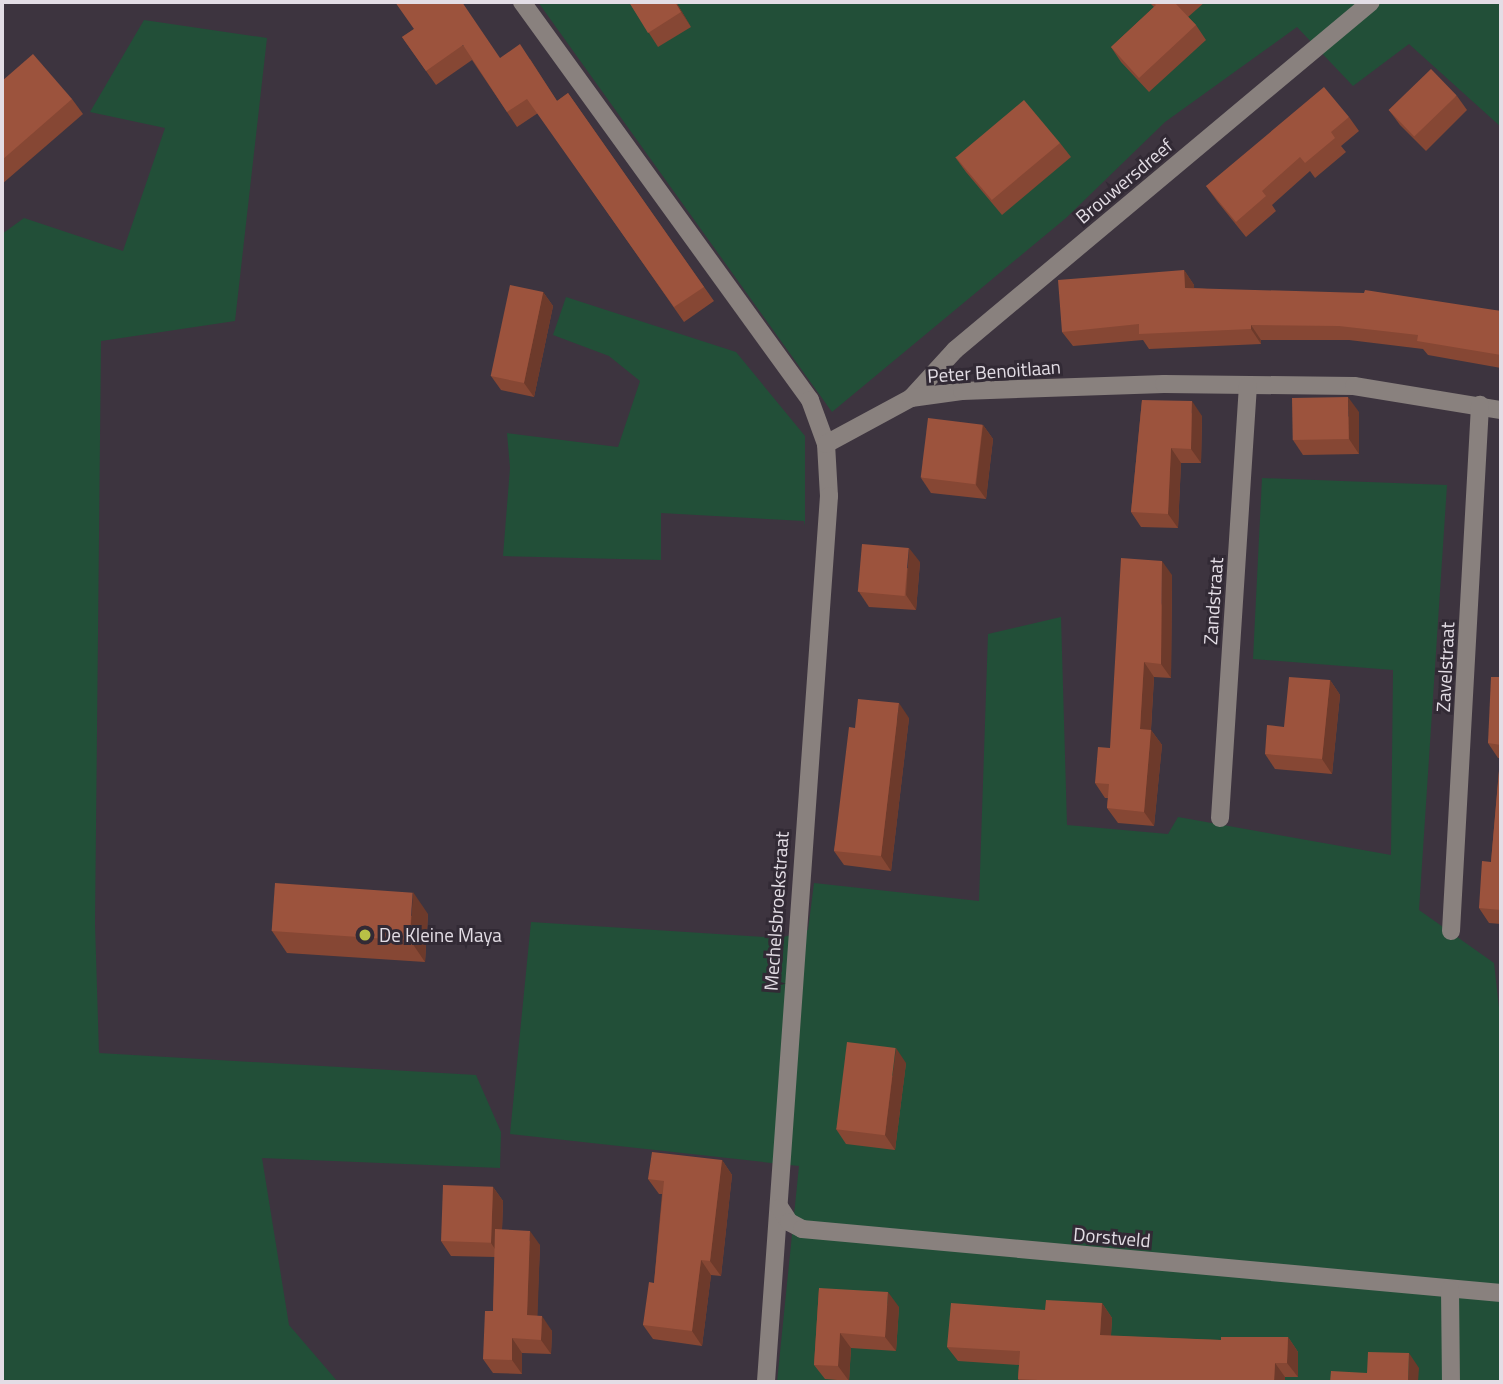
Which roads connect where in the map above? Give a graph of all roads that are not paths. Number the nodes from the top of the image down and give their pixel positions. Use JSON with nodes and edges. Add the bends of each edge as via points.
{"nodes":[{"id":1,"x":522,"y":2,"type":"edge"},
{"id":2,"x":1371,"y":2,"type":"edge"},
{"id":3,"x":1248,"y":386,"type":"junction"},
{"id":4,"x":911,"y":398,"type":"junction"},
{"id":5,"x":1480,"y":405,"type":"junction"},
{"id":6,"x":1501,"y":410,"type":"edge"},
{"id":7,"x":826,"y":444,"type":"junction"},
{"id":8,"x":1220,"y":818,"type":"dead end"},
{"id":9,"x":1451,"y":931,"type":"dead end"},
{"id":10,"x":780,"y":1208,"type":"junction"},
{"id":11,"x":1450,"y":1289,"type":"junction"},
{"id":12,"x":1501,"y":1293,"type":"edge"},
{"id":13,"x":766,"y":1382,"type":"edge"},
{"id":14,"x":1451,"y":1382,"type":"edge"}],
"edges":[{"from":1,"to":7,"type":"street","via":[[810,400]]},
{"from":2,"to":4,"type":"street","name":"Brouwersdreef","via":[[955,350]]},
{"from":3,"to":4,"type":"street","name":"Peter Benoitlaan","via":[[962,391]]},
{"from":3,"to":5,"type":"street","name":"Peter Benoitlaan","via":[[1354,386]]},
{"from":3,"to":8,"type":"street","name":"Zandstraat"},
{"from":4,"to":7,"type":"street","name":"Peter Benoitlaan"},
{"from":5,"to":6,"type":"street","name":"Peter Benoitlaan"},
{"from":5,"to":9,"type":"street","name":"Zavelstraat"},
{"from":7,"to":10,"type":"street","name":"Mechelsbroekstraat","via":[[829,496]]},
{"from":10,"to":11,"type":"street","name":"Dorstveld","via":[[789,1222],[802,1229]]},
{"from":10,"to":13,"type":"street","name":"Mechelsbroekstraat"},
{"from":11,"to":12,"type":"street","name":"Dorstveld"},
{"from":11,"to":14,"type":"street"}]}
